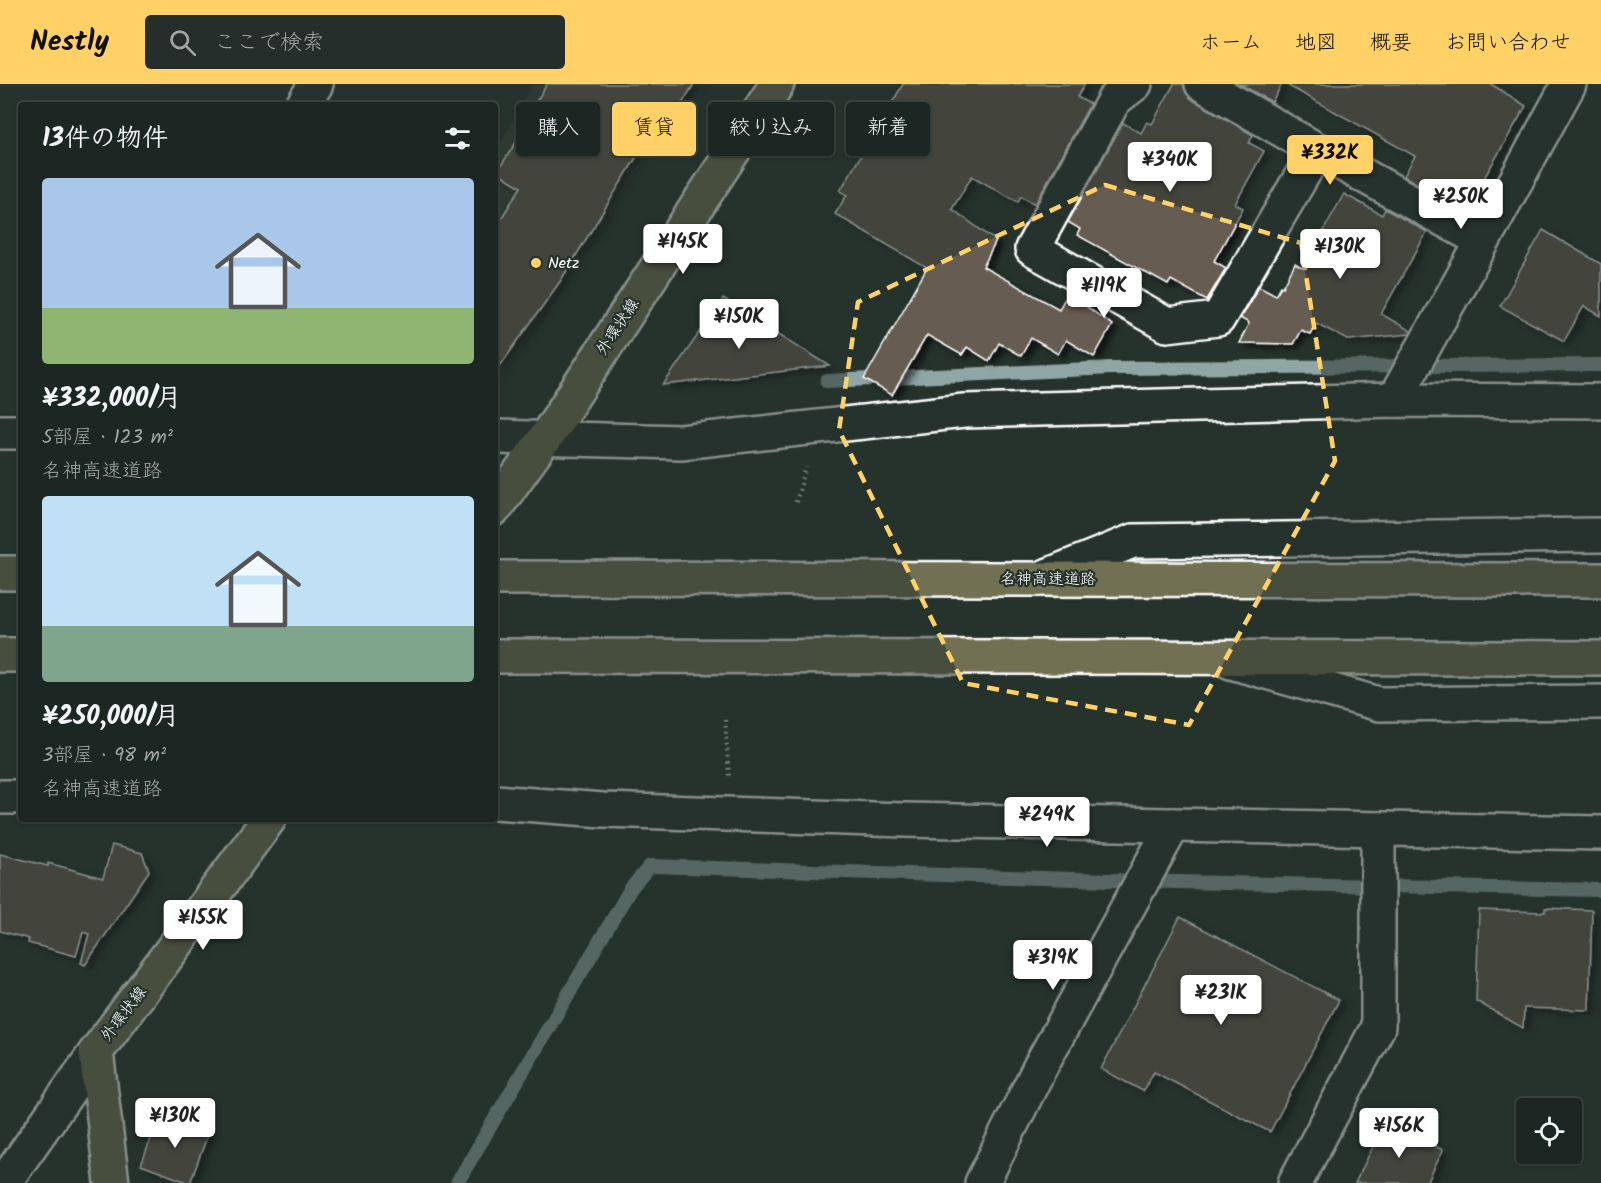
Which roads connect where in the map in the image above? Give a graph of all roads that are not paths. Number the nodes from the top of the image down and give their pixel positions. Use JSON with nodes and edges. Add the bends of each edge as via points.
{"nodes":[{"id":1,"x":316,"y":84,"type":"edge"},
{"id":2,"x":777,"y":84,"type":"edge"},
{"id":3,"x":1135,"y":84,"type":"edge"},
{"id":4,"x":1202,"y":84,"type":"edge"},
{"id":5,"x":1569,"y":84,"type":"edge"},
{"id":6,"x":305,"y":102,"type":"edge"},
{"id":7,"x":1317,"y":150,"type":"junction"},
{"id":8,"x":1484,"y":241,"type":"junction"},
{"id":9,"x":1394,"y":400,"type":"junction"},
{"id":10,"x":1601,"y":401,"type":"edge"},
{"id":11,"x":0,"y":432,"type":"edge"},
{"id":12,"x":18,"y":432,"type":"edge"},
{"id":13,"x":498,"y":437,"type":"edge"},
{"id":14,"x":546,"y":437,"type":"junction"},
{"id":15,"x":498,"y":504,"type":"edge"},
{"id":16,"x":1601,"y":535,"type":"edge"},
{"id":17,"x":0,"y":573,"type":"edge"},
{"id":18,"x":18,"y":573,"type":"edge"},
{"id":19,"x":510,"y":578,"type":"edge"},
{"id":20,"x":1039,"y":579,"type":"junction"},
{"id":21,"x":1601,"y":580,"type":"edge"},
{"id":22,"x":0,"y":655,"type":"edge"},
{"id":23,"x":18,"y":655,"type":"edge"},
{"id":24,"x":498,"y":656,"type":"edge"},
{"id":25,"x":1211,"y":657,"type":"junction"},
{"id":26,"x":1601,"y":658,"type":"edge"},
{"id":27,"x":1601,"y":702,"type":"edge"},
{"id":28,"x":0,"y":797,"type":"edge"},
{"id":29,"x":18,"y":797,"type":"edge"},
{"id":30,"x":498,"y":802,"type":"edge"},
{"id":31,"x":267,"y":822,"type":"edge"},
{"id":32,"x":1173,"y":825,"type":"junction"},
{"id":33,"x":1378,"y":829,"type":"junction"},
{"id":34,"x":1601,"y":833,"type":"edge"},
{"id":35,"x":96,"y":1052,"type":"junction"},
{"id":36,"x":4,"y":1183,"type":"edge"},
{"id":37,"x":112,"y":1183,"type":"edge"},
{"id":38,"x":982,"y":1183,"type":"edge"},
{"id":39,"x":1295,"y":1183,"type":"edge"}],
"edges":[{"from":1,"to":6,"type":"street"},
{"from":2,"to":14,"type":"main road","name":"外環状線"},
{"from":3,"to":7,"type":"street","via":[[1114,100],[1032,249],[1167,325],[1218,319]]},
{"from":4,"to":7,"type":"street"},
{"from":5,"to":8,"type":"street"},
{"from":7,"to":8,"type":"street"},
{"from":8,"to":9,"type":"street"},
{"from":9,"to":10,"type":"street"},
{"from":9,"to":14,"type":"street","via":[[964,411],[681,442]]},
{"from":11,"to":12,"type":"street"},
{"from":13,"to":14,"type":"street"},
{"from":14,"to":15,"type":"main road","name":"外環状線"},
{"from":16,"to":20,"type":"street","via":[[1133,541]]},
{"from":17,"to":18,"type":"main road"},
{"from":19,"to":20,"type":"main road","name":"名神高速道路"},
{"from":20,"to":21,"type":"main road","name":"名神高速道路"},
{"from":22,"to":23,"type":"main road"},
{"from":24,"to":25,"type":"main road"},
{"from":25,"to":26,"type":"main road"},
{"from":25,"to":27,"type":"street","via":[[1379,704]]},
{"from":28,"to":29,"type":"street"},
{"from":30,"to":32,"type":"street","via":[[603,810]]},
{"from":31,"to":35,"type":"main road","name":"外環状線"},
{"from":32,"to":33,"type":"street"},
{"from":32,"to":38,"type":"street","via":[[1040,1067]]},
{"from":33,"to":34,"type":"street"},
{"from":33,"to":39,"type":"street","via":[[1378,1027]]},
{"from":35,"to":36,"type":"street","name":"外環状線"},
{"from":35,"to":37,"type":"main road"}]}
